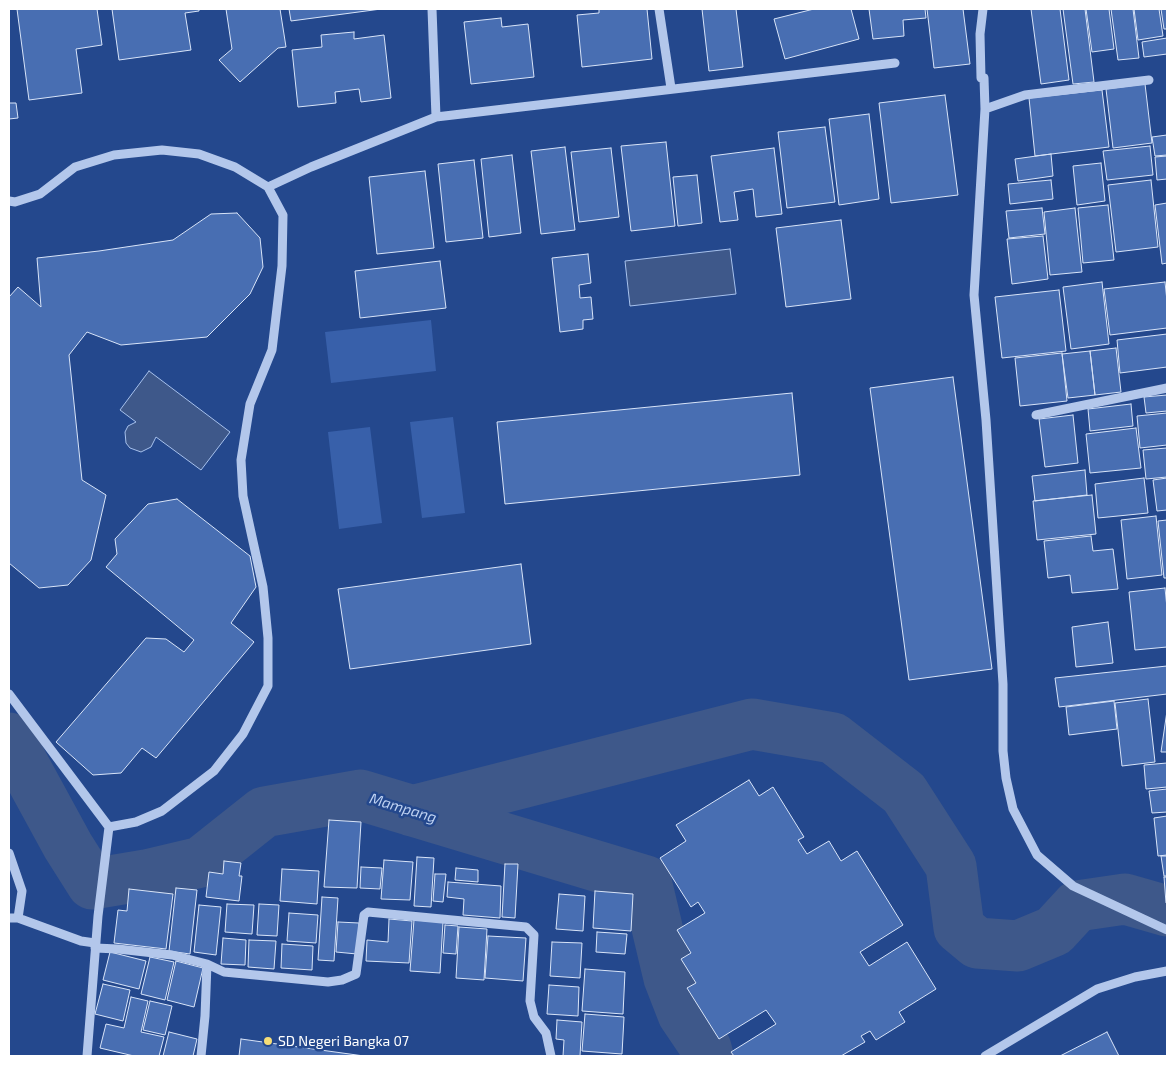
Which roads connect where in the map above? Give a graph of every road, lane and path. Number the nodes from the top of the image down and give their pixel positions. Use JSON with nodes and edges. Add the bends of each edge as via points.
{"nodes":[{"id":1,"x":432,"y":9,"type":"edge"},
{"id":2,"x":659,"y":9,"type":"edge"},
{"id":3,"x":983,"y":9,"type":"edge"},
{"id":4,"x":895,"y":63,"type":"dead end"},
{"id":5,"x":1149,"y":80,"type":"dead end"},
{"id":6,"x":671,"y":88,"type":"junction"},
{"id":7,"x":985,"y":109,"type":"junction"},
{"id":8,"x":436,"y":117,"type":"junction"},
{"id":9,"x":268,"y":187,"type":"junction"},
{"id":10,"x":9,"y":201,"type":"edge"},
{"id":11,"x":1167,"y":388,"type":"edge"},
{"id":12,"x":1036,"y":415,"type":"dead end"},
{"id":13,"x":9,"y":694,"type":"edge"},
{"id":14,"x":109,"y":827,"type":"junction"},
{"id":15,"x":9,"y":853,"type":"edge"},
{"id":16,"x":13,"y":918,"type":"edge"},
{"id":17,"x":1167,"y":930,"type":"edge"},
{"id":18,"x":95,"y":946,"type":"junction"},
{"id":19,"x":207,"y":964,"type":"junction"},
{"id":20,"x":1167,"y":971,"type":"edge"},
{"id":21,"x":88,"y":1056,"type":"edge"},
{"id":22,"x":201,"y":1056,"type":"edge"},
{"id":23,"x":551,"y":1056,"type":"edge"},
{"id":24,"x":985,"y":1056,"type":"edge"}],
"edges":[{"from":1,"to":8,"type":"street"},
{"from":2,"to":6,"type":"street"},
{"from":3,"to":7,"type":"street","via":[[980,34]]},
{"from":4,"to":6,"type":"street"},
{"from":5,"to":7,"type":"street","via":[[1025,95]]},
{"from":6,"to":8,"type":"street"},
{"from":7,"to":17,"type":"street","via":[[974,295],[986,420],[1006,778],[1013,809],[1037,855],[1073,886]]},
{"from":8,"to":9,"type":"street"},
{"from":9,"to":10,"type":"street","via":[[235,167],[199,154],[162,150],[114,155],[75,167],[40,194]]},
{"from":9,"to":14,"type":"street","via":[[283,215],[282,266],[272,350],[250,404],[241,460],[243,496],[263,587],[268,686],[243,734],[214,771],[162,811],[136,822]]},
{"from":11,"to":12,"type":"street"},
{"from":13,"to":14,"type":"street"},
{"from":14,"to":18,"type":"street"},
{"from":15,"to":16,"type":"street","via":[[22,891]]},
{"from":16,"to":18,"type":"street"},
{"from":18,"to":19,"type":"street","via":[[172,955]]},
{"from":18,"to":21,"type":"street"},
{"from":19,"to":22,"type":"street"},
{"from":19,"to":23,"type":"street","via":[[224,972],[328,982],[342,980],[356,974],[364,915],[368,912],[526,927],[534,936],[530,1001],[534,1017],[546,1033]]},
{"from":20,"to":24,"type":"street","via":[[1097,989]]}]}
